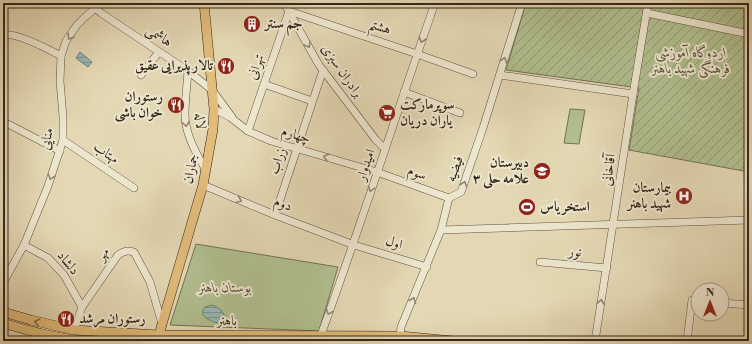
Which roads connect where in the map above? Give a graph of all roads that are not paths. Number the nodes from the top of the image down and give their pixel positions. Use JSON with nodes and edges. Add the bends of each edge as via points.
{"nodes":[{"id":1,"x":102,"y":3,"type":"edge"},
{"id":2,"x":204,"y":3,"type":"edge"},
{"id":3,"x":284,"y":3,"type":"edge"},
{"id":4,"x":435,"y":3,"type":"edge"},
{"id":5,"x":522,"y":3,"type":"edge"},
{"id":6,"x":648,"y":3,"type":"edge"},
{"id":7,"x":93,"y":5,"type":"edge"},
{"id":8,"x":289,"y":12,"type":"junction"},
{"id":9,"x":647,"y":13,"type":"junction"},
{"id":10,"x":749,"y":34,"type":"edge"},
{"id":11,"x":3,"y":35,"type":"edge"},
{"id":12,"x":159,"y":52,"type":"junction"},
{"id":13,"x":417,"y":54,"type":"junction"},
{"id":14,"x":60,"y":56,"type":"junction"},
{"id":15,"x":323,"y":70,"type":"junction"},
{"id":16,"x":188,"y":71,"type":"junction"},
{"id":17,"x":473,"y":74,"type":"dead end"},
{"id":18,"x":141,"y":75,"type":"dead end"},
{"id":19,"x":500,"y":75,"type":"junction"},
{"id":20,"x":264,"y":84,"type":"junction"},
{"id":21,"x":212,"y":90,"type":"junction"},
{"id":22,"x":404,"y":92,"type":"junction"},
{"id":23,"x":633,"y":94,"type":"junction"},
{"id":24,"x":312,"y":101,"type":"junction"},
{"id":25,"x":214,"y":109,"type":"junction"},
{"id":26,"x":460,"y":113,"type":"dead end"},
{"id":27,"x":236,"y":122,"type":"junction"},
{"id":28,"x":3,"y":125,"type":"edge"},
{"id":29,"x":248,"y":131,"type":"junction"},
{"id":30,"x":63,"y":140,"type":"junction"},
{"id":31,"x":296,"y":148,"type":"junction"},
{"id":32,"x":385,"y":149,"type":"junction"},
{"id":33,"x":60,"y":151,"type":"junction"},
{"id":34,"x":206,"y":170,"type":"junction"},
{"id":35,"x":377,"y":172,"type":"junction"},
{"id":36,"x":203,"y":185,"type":"junction"},
{"id":37,"x":134,"y":188,"type":"dead end"},
{"id":38,"x":450,"y":198,"type":"junction"},
{"id":39,"x":275,"y":215,"type":"junction"},
{"id":40,"x":749,"y":220,"type":"edge"},
{"id":41,"x":614,"y":224,"type":"junction"},
{"id":42,"x":442,"y":230,"type":"junction"},
{"id":43,"x":24,"y":245,"type":"junction"},
{"id":44,"x":354,"y":245,"type":"junction"},
{"id":45,"x":540,"y":262,"type":"dead end"},
{"id":46,"x":427,"y":267,"type":"junction"},
{"id":47,"x":607,"y":268,"type":"junction"},
{"id":48,"x":3,"y":283,"type":"edge"},
{"id":49,"x":730,"y":304,"type":"edge"},
{"id":50,"x":749,"y":305,"type":"edge"},
{"id":51,"x":82,"y":307,"type":"junction"},
{"id":52,"x":3,"y":312,"type":"edge"},
{"id":53,"x":690,"y":316,"type":"edge"},
{"id":54,"x":3,"y":323,"type":"edge"},
{"id":55,"x":162,"y":324,"type":"junction"},
{"id":56,"x":74,"y":330,"type":"junction"},
{"id":57,"x":32,"y":331,"type":"junction"},
{"id":58,"x":321,"y":336,"type":"junction"},
{"id":59,"x":158,"y":338,"type":"edge"},
{"id":60,"x":400,"y":339,"type":"edge"},
{"id":61,"x":47,"y":341,"type":"edge"},
{"id":62,"x":86,"y":341,"type":"edge"},
{"id":63,"x":453,"y":341,"type":"edge"},
{"id":64,"x":596,"y":341,"type":"edge"},
{"id":65,"x":687,"y":341,"type":"edge"}],
"edges":[{"from":1,"to":7,"type":"street","name":"منایی"},
{"from":2,"to":21,"type":"main road","name":"جماران"},
{"from":3,"to":8,"type":"street","name":"برادران سبزی"},
{"from":4,"to":13,"type":"street","name":"امیدوار","one_way":true},
{"from":19,"to":5,"type":"street","name":"فیضیه","one_way":true},
{"from":6,"to":9,"type":"street","name":"آقاخانی"},
{"from":7,"to":12,"type":"street","name":"هاشمی"},
{"from":7,"to":14,"type":"street","name":"منایی","one_way":true,"via":[[77,25]]},
{"from":8,"to":13,"type":"street","name":"هشتم"},
{"from":8,"to":15,"type":"street","name":"برادران سبزی","one_way":true},
{"from":8,"to":20,"type":"street","name":"تهرانی"},
{"from":9,"to":10,"type":"street"},
{"from":9,"to":23,"type":"street","name":"آقاخانی"},
{"from":11,"to":14,"type":"street","via":[[19,38]]},
{"from":12,"to":16,"type":"street","name":"هاشمی"},
{"from":12,"to":18,"type":"street"},
{"from":13,"to":17,"type":"street","name":"هشتم"},
{"from":13,"to":22,"type":"street","name":"امیدوار"},
{"from":14,"to":30,"type":"street","name":"منایی"},
{"from":15,"to":24,"type":"street","name":"زراب"},
{"from":15,"to":32,"type":"street","name":"برادران سبزی"},
{"from":16,"to":21,"type":"street","name":"هاشمی"},
{"from":16,"to":34,"type":"street","name":"لاله","one_way":true,"via":[[185,116],[188,133]]},
{"from":19,"to":23,"type":"street"},
{"from":38,"to":19,"type":"street","name":"فیضیه","one_way":true,"via":[[461,192]]},
{"from":20,"to":24,"type":"street"},
{"from":20,"to":29,"type":"street","name":"تهرانی"},
{"from":21,"to":25,"type":"main road","name":"جماران"},
{"from":21,"to":27,"type":"street","name":"هاشمی"},
{"from":22,"to":26,"type":"street"},
{"from":22,"to":32,"type":"street","name":"امیدوار"},
{"from":23,"to":41,"type":"street","name":"آقاخانی"},
{"from":24,"to":31,"type":"street","name":"زراب"},
{"from":25,"to":27,"type":"street","name":"چهارم"},
{"from":25,"to":34,"type":"main road","name":"جماران"},
{"from":27,"to":29,"type":"street","name":"چهارم"},
{"from":28,"to":33,"type":"street","via":[[8,124]]},
{"from":29,"to":31,"type":"street","name":"چهارم"},
{"from":30,"to":33,"type":"street","name":"منایی"},
{"from":30,"to":37,"type":"street","name":"مهتاب"},
{"from":35,"to":31,"type":"street","name":"چهارم","one_way":true},
{"from":31,"to":39,"type":"street","name":"زراب"},
{"from":32,"to":35,"type":"street","name":"امیدوار"},
{"from":33,"to":43,"type":"street","name":"منایی","one_way":true},
{"from":34,"to":36,"type":"main road","name":"جماران"},
{"from":35,"to":38,"type":"street","name":"سوم"},
{"from":35,"to":44,"type":"street","name":"امیدوار","one_way":true},
{"from":36,"to":39,"type":"street","name":"دوم","one_way":true},
{"from":36,"to":55,"type":"main road","name":"جماران"},
{"from":38,"to":42,"type":"street","name":"فیضیه"},
{"from":39,"to":44,"type":"street","name":"دوم"},
{"from":40,"to":41,"type":"street"},
{"from":41,"to":42,"type":"street"},
{"from":41,"to":47,"type":"street","name":"آقاخانی"},
{"from":42,"to":46,"type":"street","name":"فیضیه"},
{"from":43,"to":48,"type":"street","name":"منایی"},
{"from":43,"to":51,"type":"street","name":"دلشاد","via":[[48,258],[64,275]]},
{"from":44,"to":46,"type":"street","name":"اول"},
{"from":44,"to":58,"type":"street","name":"امیدوار","one_way":true},
{"from":45,"to":47,"type":"street","name":"نور"},
{"from":60,"to":46,"type":"street","name":"فیضیه","one_way":true,"via":[[401,327]]},
{"from":64,"to":47,"type":"street","name":"آقاخانی","one_way":true},
{"from":49,"to":50,"type":"street"},
{"from":51,"to":55,"type":"street","name":"مهر","via":[[118,255],[128,250],[134,252],[150,282]]},
{"from":51,"to":56,"type":"street","name":"مهر"},
{"from":56,"to":52,"type":"main road","name":"باهنر","one_way":true},
{"from":53,"to":65,"type":"street"},
{"from":54,"to":57,"type":"main road"},
{"from":55,"to":59,"type":"main road","name":"جماران"},
{"from":56,"to":59,"type":"main road","name":"باهنر"},
{"from":57,"to":61,"type":"street"},
{"from":57,"to":62,"type":"main road","via":[[68,340]]},
{"from":58,"to":59,"type":"main road","name":"باهنر"},
{"from":58,"to":60,"type":"main road","name":"باهنر"},
{"from":60,"to":63,"type":"main road","name":"باهنر"}]}
